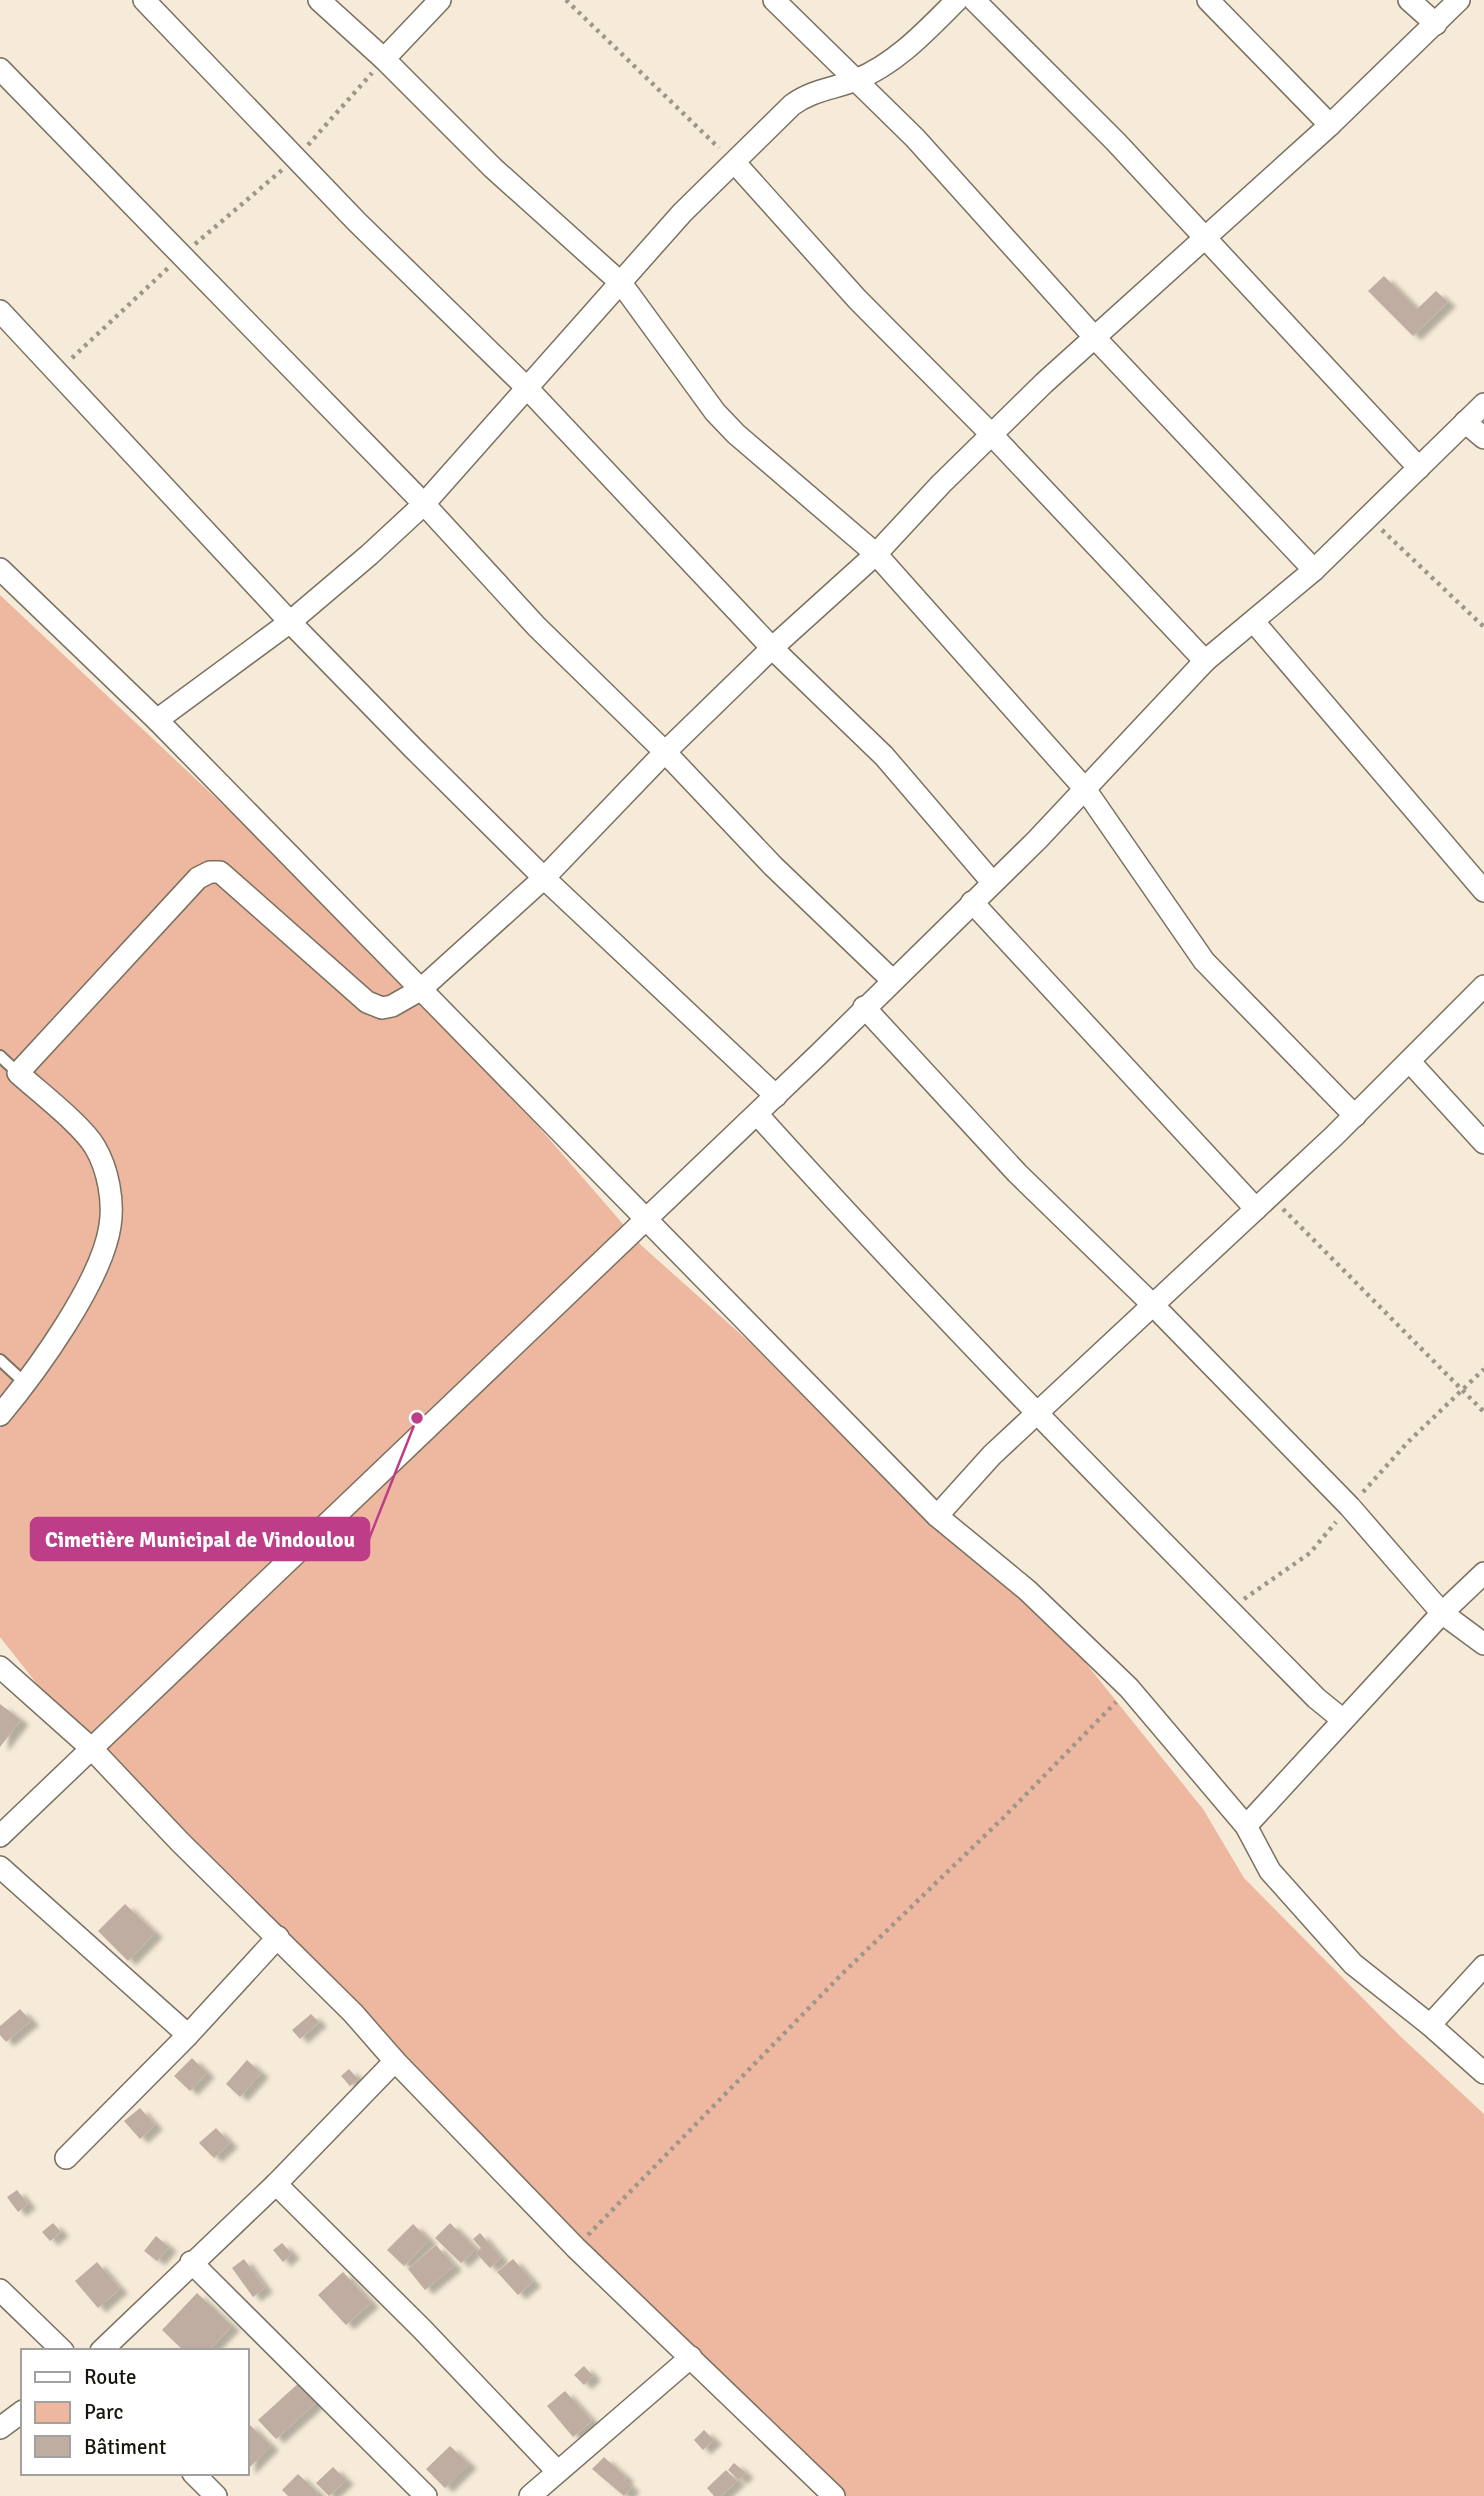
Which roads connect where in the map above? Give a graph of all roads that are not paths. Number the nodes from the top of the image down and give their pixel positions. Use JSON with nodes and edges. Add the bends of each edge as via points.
{"nodes":[{"id":1,"x":144,"y":0,"type":"edge"},
{"id":2,"x":319,"y":0,"type":"edge"},
{"id":3,"x":440,"y":0,"type":"edge"},
{"id":4,"x":774,"y":0,"type":"edge"},
{"id":5,"x":957,"y":0,"type":"edge"},
{"id":6,"x":974,"y":0,"type":"edge"},
{"id":7,"x":1208,"y":0,"type":"edge"},
{"id":8,"x":1409,"y":0,"type":"edge"},
{"id":9,"x":1459,"y":0,"type":"edge"},
{"id":10,"x":1436,"y":24,"type":"junction"},
{"id":11,"x":384,"y":59,"type":"junction"},
{"id":12,"x":0,"y":69,"type":"edge"},
{"id":13,"x":857,"y":79,"type":"junction"},
{"id":14,"x":1330,"y":125,"type":"junction"},
{"id":15,"x":735,"y":163,"type":"junction"},
{"id":16,"x":1206,"y":238,"type":"junction"},
{"id":17,"x":621,"y":283,"type":"junction"},
{"id":18,"x":0,"y":311,"type":"edge"},
{"id":19,"x":1096,"y":339,"type":"junction"},
{"id":20,"x":527,"y":388,"type":"junction"},
{"id":21,"x":1484,"y":404,"type":"edge"},
{"id":22,"x":1465,"y":422,"type":"junction"},
{"id":23,"x":992,"y":435,"type":"junction"},
{"id":24,"x":1484,"y":438,"type":"edge"},
{"id":25,"x":1419,"y":468,"type":"junction"},
{"id":26,"x":424,"y":504,"type":"junction"},
{"id":27,"x":876,"y":554,"type":"junction"},
{"id":28,"x":0,"y":569,"type":"edge"},
{"id":29,"x":1314,"y":570,"type":"junction"},
{"id":30,"x":290,"y":622,"type":"junction"},
{"id":31,"x":1254,"y":622,"type":"junction"},
{"id":32,"x":772,"y":648,"type":"junction"},
{"id":33,"x":1205,"y":662,"type":"junction"},
{"id":34,"x":156,"y":720,"type":"junction"},
{"id":35,"x":665,"y":752,"type":"junction"},
{"id":36,"x":1085,"y":789,"type":"junction"},
{"id":37,"x":544,"y":878,"type":"junction"},
{"id":38,"x":992,"y":883,"type":"junction"},
{"id":39,"x":1484,"y":891,"type":"edge"},
{"id":40,"x":972,"y":902,"type":"junction"},
{"id":41,"x":892,"y":980,"type":"junction"},
{"id":42,"x":1484,"y":986,"type":"edge"},
{"id":43,"x":420,"y":990,"type":"junction"},
{"id":44,"x":864,"y":1007,"type":"junction"},
{"id":45,"x":0,"y":1056,"type":"edge"},
{"id":46,"x":1410,"y":1062,"type":"junction"},
{"id":47,"x":18,"y":1073,"type":"junction"},
{"id":48,"x":776,"y":1096,"type":"junction"},
{"id":49,"x":757,"y":1114,"type":"junction"},
{"id":50,"x":1355,"y":1116,"type":"junction"},
{"id":51,"x":1484,"y":1143,"type":"edge"},
{"id":52,"x":1263,"y":1203,"type":"junction"},
{"id":53,"x":646,"y":1217,"type":"junction"},
{"id":54,"x":1154,"y":1306,"type":"junction"},
{"id":55,"x":0,"y":1360,"type":"edge"},
{"id":56,"x":27,"y":1384,"type":"junction"},
{"id":57,"x":1039,"y":1412,"type":"junction"},
{"id":58,"x":0,"y":1415,"type":"edge"},
{"id":59,"x":937,"y":1516,"type":"junction"},
{"id":60,"x":1484,"y":1573,"type":"edge"},
{"id":61,"x":1442,"y":1613,"type":"junction"},
{"id":62,"x":1484,"y":1644,"type":"edge"},
{"id":63,"x":0,"y":1667,"type":"edge"},
{"id":64,"x":1343,"y":1720,"type":"junction"},
{"id":65,"x":92,"y":1749,"type":"junction"},
{"id":66,"x":1246,"y":1826,"type":"junction"},
{"id":67,"x":0,"y":1836,"type":"edge"},
{"id":68,"x":0,"y":1867,"type":"edge"},
{"id":69,"x":278,"y":1937,"type":"junction"},
{"id":70,"x":1484,"y":1966,"type":"edge"},
{"id":71,"x":1430,"y":2025,"type":"junction"},
{"id":72,"x":188,"y":2035,"type":"junction"},
{"id":73,"x":395,"y":2061,"type":"junction"},
{"id":74,"x":1484,"y":2073,"type":"edge"},
{"id":75,"x":66,"y":2158,"type":"dead end"},
{"id":76,"x":276,"y":2183,"type":"junction"},
{"id":77,"x":191,"y":2262,"type":"junction"},
{"id":78,"x":0,"y":2290,"type":"edge"},
{"id":79,"x":61,"y":2349,"type":"edge"},
{"id":80,"x":103,"y":2349,"type":"edge"},
{"id":81,"x":691,"y":2357,"type":"junction"},
{"id":82,"x":21,"y":2412,"type":"edge"},
{"id":83,"x":0,"y":2428,"type":"edge"},
{"id":84,"x":556,"y":2470,"type":"junction"},
{"id":85,"x":195,"y":2475,"type":"edge"},
{"id":86,"x":216,"y":2496,"type":"edge"},
{"id":87,"x":426,"y":2496,"type":"edge"},
{"id":88,"x":530,"y":2496,"type":"edge"},
{"id":89,"x":834,"y":2496,"type":"edge"}],
"edges":[{"from":1,"to":20,"type":"street","via":[[296,159]]},
{"from":2,"to":11,"type":"street"},
{"from":3,"to":11,"type":"street"},
{"from":4,"to":13,"type":"street"},
{"from":5,"to":13,"type":"street","via":[[905,52]]},
{"from":6,"to":16,"type":"street"},
{"from":7,"to":14,"type":"street"},
{"from":8,"to":10,"type":"street"},
{"from":9,"to":10,"type":"street"},
{"from":10,"to":14,"type":"street"},
{"from":11,"to":17,"type":"street","via":[[493,168]]},
{"from":12,"to":26,"type":"street"},
{"from":13,"to":15,"type":"street","via":[[808,93]]},
{"from":13,"to":19,"type":"street"},
{"from":14,"to":16,"type":"street"},
{"from":15,"to":17,"type":"street","via":[[682,213]]},
{"from":15,"to":23,"type":"street","via":[[857,299]]},
{"from":16,"to":19,"type":"street"},
{"from":16,"to":25,"type":"street"},
{"from":17,"to":20,"type":"street"},
{"from":17,"to":27,"type":"street","via":[[715,412]]},
{"from":18,"to":30,"type":"street"},
{"from":19,"to":23,"type":"street"},
{"from":19,"to":29,"type":"street"},
{"from":20,"to":26,"type":"street"},
{"from":20,"to":32,"type":"street"},
{"from":21,"to":22,"type":"street"},
{"from":22,"to":24,"type":"street"},
{"from":22,"to":25,"type":"street"},
{"from":23,"to":27,"type":"street"},
{"from":23,"to":33,"type":"street"},
{"from":25,"to":29,"type":"street"},
{"from":26,"to":30,"type":"street"},
{"from":26,"to":35,"type":"street","via":[[537,627]]},
{"from":27,"to":32,"type":"street"},
{"from":27,"to":36,"type":"street"},
{"from":28,"to":34,"type":"street"},
{"from":29,"to":31,"type":"street"},
{"from":30,"to":34,"type":"street"},
{"from":30,"to":37,"type":"street"},
{"from":31,"to":33,"type":"street"},
{"from":31,"to":39,"type":"street"},
{"from":32,"to":35,"type":"street"},
{"from":32,"to":38,"type":"street","via":[[884,756]]},
{"from":33,"to":36,"type":"street"},
{"from":34,"to":43,"type":"street"},
{"from":35,"to":37,"type":"street"},
{"from":35,"to":41,"type":"street","via":[[773,866]]},
{"from":36,"to":38,"type":"street"},
{"from":36,"to":50,"type":"street","via":[[1204,961]]},
{"from":37,"to":43,"type":"street"},
{"from":37,"to":48,"type":"street"},
{"from":38,"to":40,"type":"street"},
{"from":40,"to":41,"type":"street"},
{"from":40,"to":52,"type":"street"},
{"from":41,"to":44,"type":"street"},
{"from":42,"to":46,"type":"street"},
{"from":43,"to":47,"type":"street","via":[[392,1006],[382,1008],[367,1002],[220,872],[210,872],[198,878]]},
{"from":43,"to":53,"type":"street"},
{"from":44,"to":48,"type":"street"},
{"from":44,"to":54,"type":"street","via":[[1017,1173]]},
{"from":45,"to":47,"type":"lane"},
{"from":46,"to":50,"type":"street"},
{"from":46,"to":51,"type":"street"},
{"from":47,"to":56,"type":"street","via":[[95,1147],[110,1188],[110,1227],[88,1286]]},
{"from":48,"to":49,"type":"street"},
{"from":49,"to":53,"type":"street"},
{"from":49,"to":57,"type":"street","via":[[851,1219]]},
{"from":50,"to":52,"type":"street"},
{"from":52,"to":54,"type":"street"},
{"from":53,"to":59,"type":"street"},
{"from":53,"to":65,"type":"street"},
{"from":54,"to":57,"type":"street"},
{"from":54,"to":61,"type":"street","via":[[1350,1507]]},
{"from":55,"to":56,"type":"lane"},
{"from":56,"to":58,"type":"street"},
{"from":57,"to":59,"type":"street"},
{"from":57,"to":64,"type":"street"},
{"from":59,"to":66,"type":"street","via":[[1027,1590],[1129,1689]]},
{"from":60,"to":61,"type":"street"},
{"from":61,"to":62,"type":"street"},
{"from":61,"to":64,"type":"street"},
{"from":63,"to":65,"type":"street"},
{"from":64,"to":66,"type":"street"},
{"from":65,"to":67,"type":"street"},
{"from":65,"to":69,"type":"street"},
{"from":66,"to":71,"type":"street","via":[[1270,1871],[1353,1964]]},
{"from":68,"to":72,"type":"street"},
{"from":69,"to":72,"type":"street"},
{"from":69,"to":73,"type":"street"},
{"from":70,"to":71,"type":"street"},
{"from":71,"to":74,"type":"street"},
{"from":72,"to":75,"type":"street"},
{"from":73,"to":76,"type":"street"},
{"from":73,"to":81,"type":"street","via":[[576,2248]]},
{"from":76,"to":77,"type":"street"},
{"from":76,"to":84,"type":"street"},
{"from":77,"to":80,"type":"street"},
{"from":77,"to":87,"type":"street"},
{"from":78,"to":79,"type":"street"},
{"from":81,"to":84,"type":"street"},
{"from":81,"to":89,"type":"street"},
{"from":82,"to":83,"type":"street"},
{"from":84,"to":88,"type":"street"},
{"from":85,"to":86,"type":"street"}]}
